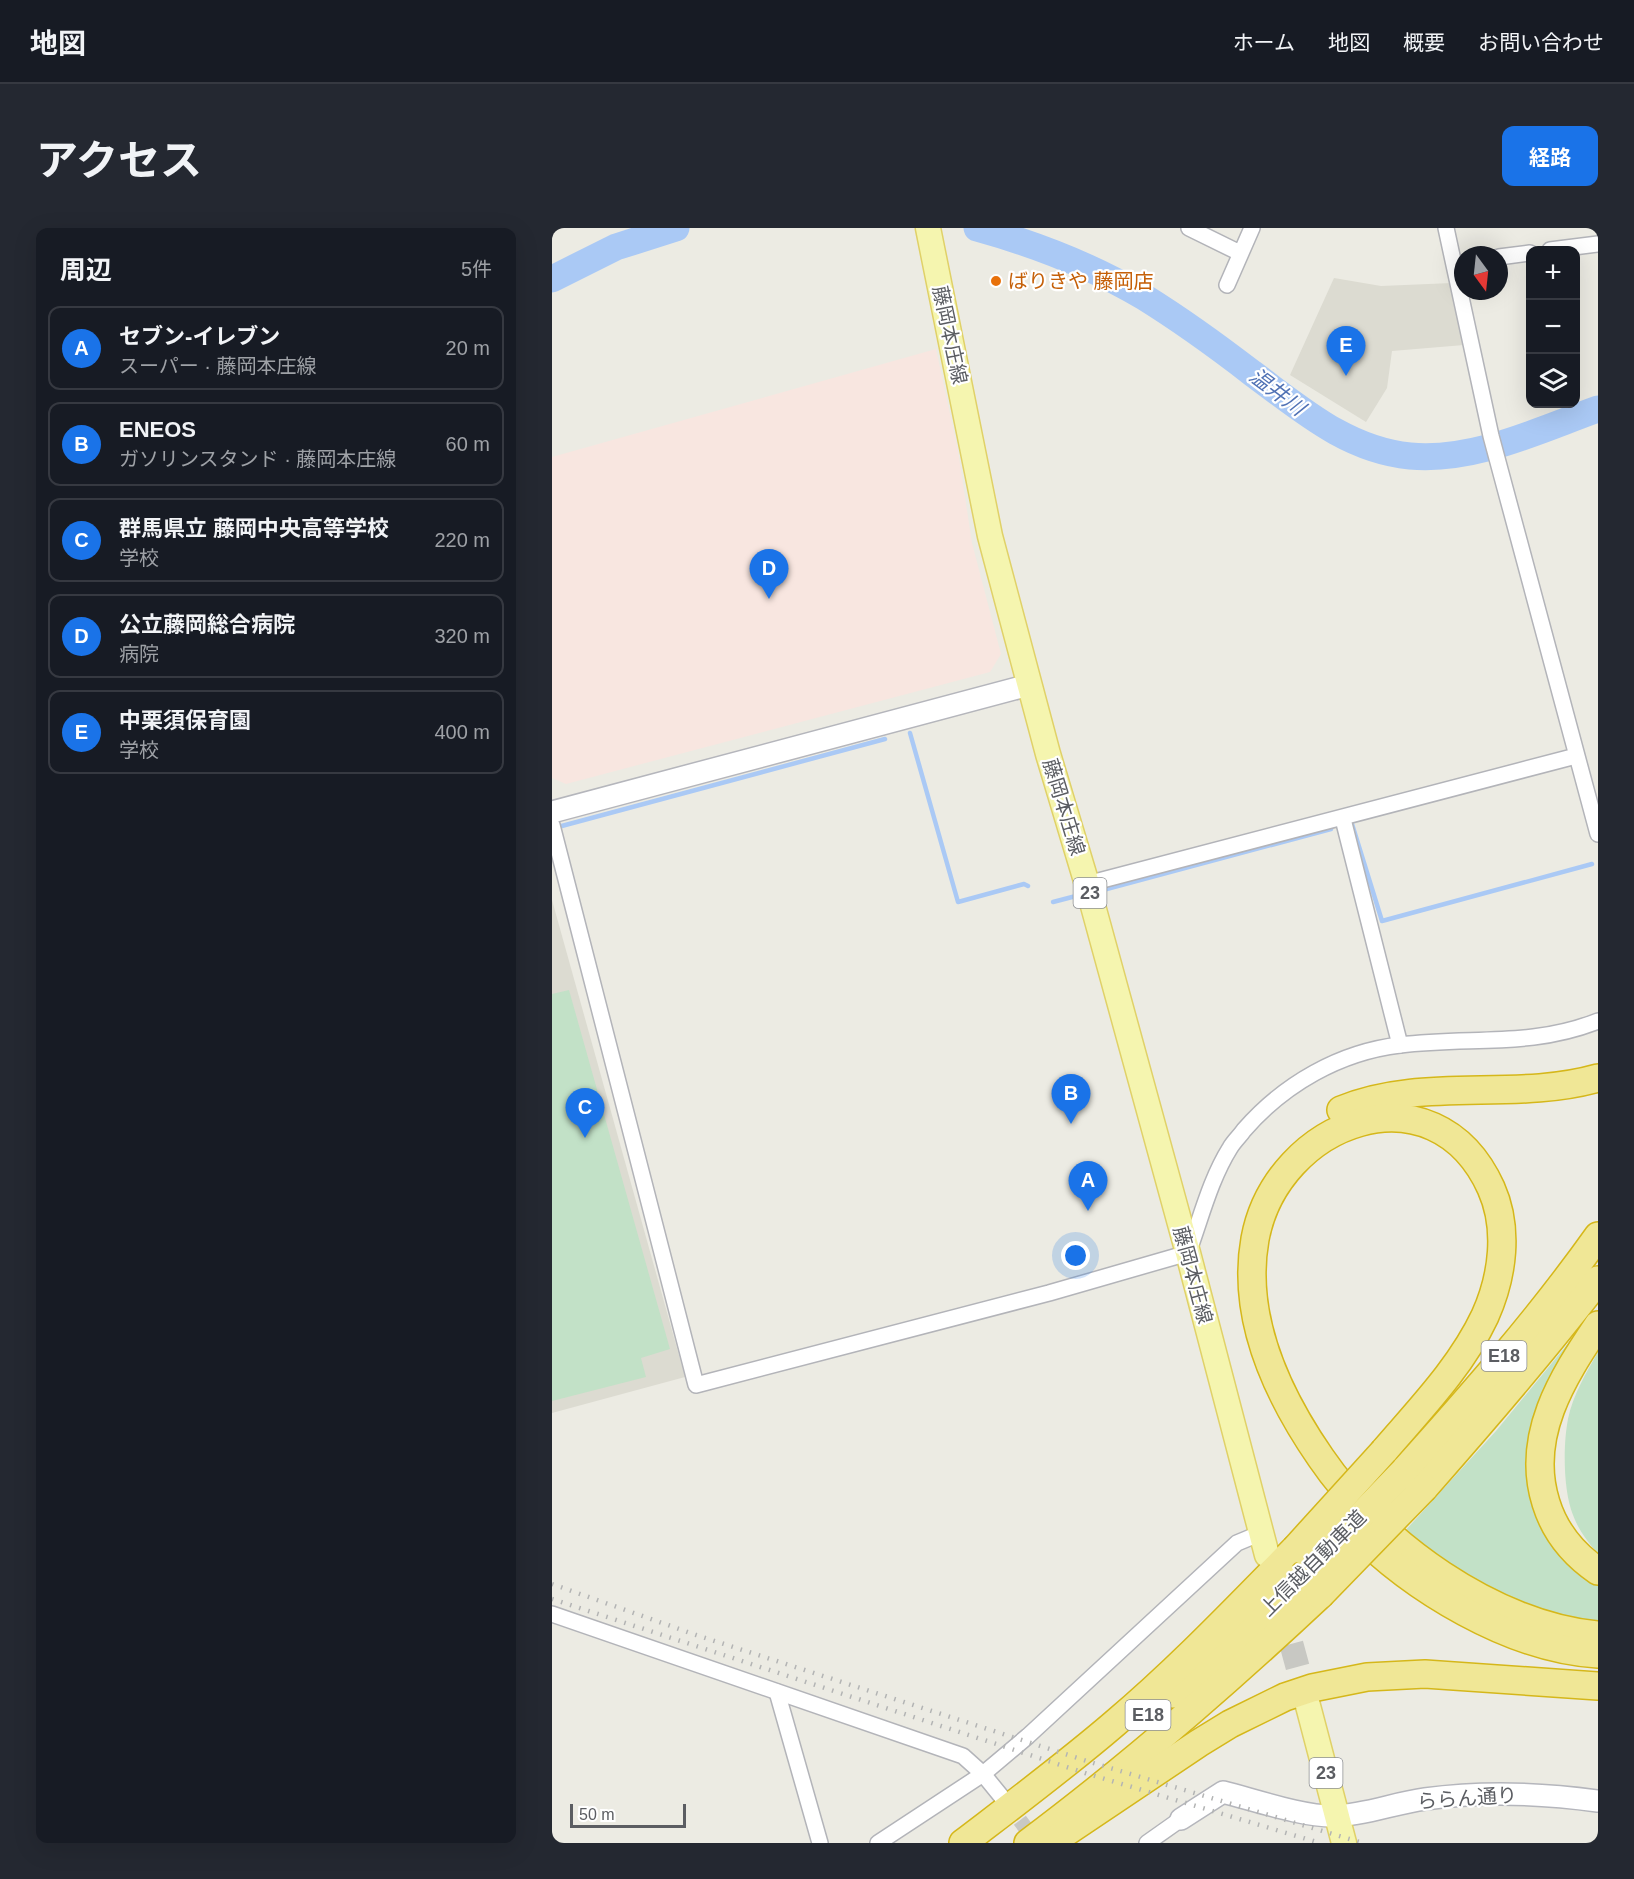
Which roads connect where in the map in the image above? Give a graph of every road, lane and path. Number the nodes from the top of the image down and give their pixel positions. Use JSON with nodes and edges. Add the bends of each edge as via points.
{"nodes":[{"id":1,"x":928,"y":228,"type":"edge"},
{"id":2,"x":1189,"y":228,"type":"edge"},
{"id":3,"x":1252,"y":228,"type":"edge"},
{"id":4,"x":1446,"y":228,"type":"edge"},
{"id":5,"x":1598,"y":244,"type":"edge"},
{"id":6,"x":1580,"y":246,"type":"edge"},
{"id":7,"x":1454,"y":251,"type":"edge"},
{"id":8,"x":1240,"y":253,"type":"junction"},
{"id":9,"x":1526,"y":254,"type":"edge"},
{"id":10,"x":1508,"y":256,"type":"edge"},
{"id":11,"x":1227,"y":285,"type":"dead end"},
{"id":12,"x":1465,"y":300,"type":"edge"},
{"id":13,"x":1029,"y":685,"type":"junction"},
{"id":14,"x":1576,"y":756,"type":"junction"},
{"id":15,"x":552,"y":812,"type":"edge"},
{"id":16,"x":1343,"y":819,"type":"junction"},
{"id":17,"x":552,"y":825,"type":"edge"},
{"id":18,"x":1598,"y":834,"type":"edge"},
{"id":19,"x":1087,"y":884,"type":"junction"},
{"id":20,"x":1598,"y":1021,"type":"edge"},
{"id":21,"x":1400,"y":1045,"type":"junction"},
{"id":22,"x":1598,"y":1078,"type":"edge"},
{"id":23,"x":1598,"y":1236,"type":"edge"},
{"id":24,"x":1188,"y":1253,"type":"junction"},
{"id":25,"x":1598,"y":1280,"type":"edge"},
{"id":26,"x":1598,"y":1325,"type":"edge"},
{"id":27,"x":1414,"y":1479,"type":"junction"},
{"id":28,"x":1264,"y":1544,"type":"joint"},
{"id":29,"x":1598,"y":1571,"type":"edge"},
{"id":30,"x":1312,"y":1585,"type":"junction"},
{"id":31,"x":552,"y":1614,"type":"edge"},
{"id":32,"x":1598,"y":1635,"type":"edge"},
{"id":33,"x":1598,"y":1654,"type":"edge"},
{"id":34,"x":1598,"y":1686,"type":"edge"},
{"id":35,"x":777,"y":1692,"type":"junction"},
{"id":36,"x":1307,"y":1702,"type":"tunnel mouth"},
{"id":37,"x":983,"y":1774,"type":"junction"},
{"id":38,"x":1005,"y":1801,"type":"tunnel mouth"},
{"id":39,"x":1598,"y":1801,"type":"edge"},
{"id":40,"x":1337,"y":1816,"type":"junction"},
{"id":41,"x":1181,"y":1819,"type":"joint"},
{"id":42,"x":820,"y":1843,"type":"edge"},
{"id":43,"x":878,"y":1843,"type":"edge"},
{"id":44,"x":963,"y":1843,"type":"edge"},
{"id":45,"x":983,"y":1843,"type":"edge"},
{"id":46,"x":1028,"y":1843,"type":"edge"},
{"id":47,"x":1050,"y":1843,"type":"edge"},
{"id":48,"x":1147,"y":1843,"type":"edge"},
{"id":49,"x":1344,"y":1843,"type":"edge"}],
"edges":[{"from":1,"to":13,"type":"main road","name":"藤岡本庄線","number":"23","via":[[990,536]]},
{"from":2,"to":8,"type":"street"},
{"from":3,"to":8,"type":"street"},
{"from":4,"to":7,"type":"street"},
{"from":5,"to":6,"type":"street"},
{"from":8,"to":11,"type":"street"},
{"from":9,"to":10,"type":"street"},
{"from":12,"to":14,"type":"street","via":[[1496,457]]},
{"from":13,"to":15,"type":"street"},
{"from":13,"to":19,"type":"main road","name":"藤岡本庄線","number":"23"},
{"from":14,"to":16,"type":"street"},
{"from":14,"to":18,"type":"street"},
{"from":16,"to":19,"type":"street"},
{"from":16,"to":21,"type":"street"},
{"from":17,"to":24,"type":"street","via":[[696,1385]]},
{"from":19,"to":24,"type":"main road","name":"藤岡本庄線","number":"23"},
{"from":20,"to":21,"type":"street","via":[[1559,1034],[1523,1040]]},
{"from":21,"to":24,"type":"street","via":[[1324,1067],[1260,1111],[1231,1146],[1211,1186]]},
{"from":22,"to":33,"type":"highway","via":[[1561,1087],[1413,1092],[1354,1106],[1322,1120],[1286,1148],[1259,1185],[1241,1227],[1237,1270],[1239,1317],[1260,1384],[1294,1450],[1342,1517],[1383,1556],[1460,1608],[1528,1639]]},
{"from":23,"to":27,"type":"highway","name":"上信越自動車道","number":"E18","via":[[1471,1396]]},
{"from":24,"to":28,"type":"main road","name":"藤岡本庄線","number":"23"},
{"from":25,"to":27,"type":"highway","name":"上信越自動車道","number":"E18","via":[[1490,1413]]},
{"from":26,"to":29,"type":"highway","via":[[1553,1401],[1539,1460],[1544,1495],[1557,1530],[1580,1558]]},
{"from":27,"to":30,"type":"highway","name":"上信越自動車道","number":"E18","bridge":true},
{"from":28,"to":37,"type":"street","via":[[1237,1543]]},
{"from":30,"to":45,"type":"highway","name":"上信越自動車道","number":"E18"},
{"from":30,"to":46,"type":"highway","name":"上信越自動車道","number":"E18","via":[[1241,1669],[1085,1801]]},
{"from":31,"to":35,"type":"street"},
{"from":32,"to":44,"type":"highway","bridge":true,"via":[[1559,1629],[1512,1612],[1461,1586],[1397,1542],[1373,1522],[1336,1480],[1304,1432],[1277,1380],[1258,1327],[1253,1285],[1255,1238],[1261,1217],[1294,1162],[1328,1134],[1369,1119],[1408,1120],[1445,1133],[1475,1160],[1494,1194],[1502,1254],[1493,1296],[1475,1335],[1446,1378],[1384,1451],[1295,1549],[1217,1629],[1115,1723]]},
{"from":34,"to":47,"type":"highway","via":[[1425,1674],[1367,1677],[1312,1688],[1230,1724]]},
{"from":35,"to":37,"type":"street","via":[[963,1756]]},
{"from":35,"to":42,"type":"street"},
{"from":36,"to":40,"type":"main road","number":"23"},
{"from":37,"to":38,"type":"street"},
{"from":37,"to":43,"type":"street"},
{"from":39,"to":40,"type":"street","name":"ららん通り","via":[[1525,1793],[1475,1794],[1424,1799]]},
{"from":40,"to":41,"type":"street","name":"ららん通り","via":[[1311,1814],[1223,1792]]},
{"from":40,"to":49,"type":"main road","number":"23"},
{"from":41,"to":48,"type":"street"}]}
